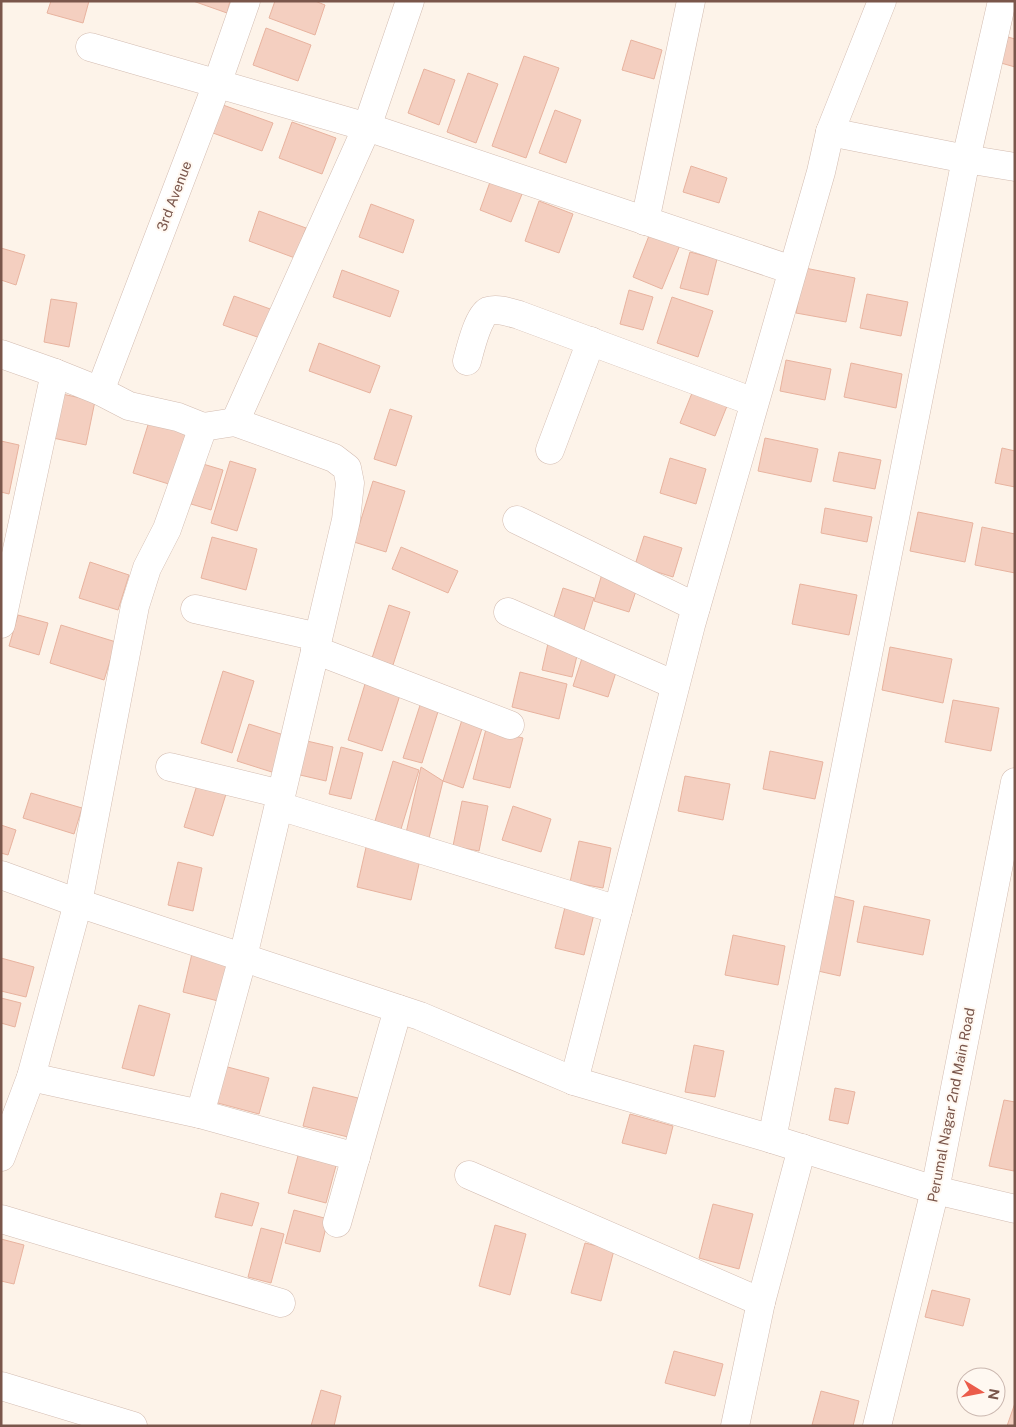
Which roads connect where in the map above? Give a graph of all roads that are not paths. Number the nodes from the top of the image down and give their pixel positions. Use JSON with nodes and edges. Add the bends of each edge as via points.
{"nodes":[{"id":1,"x":246,"y":1,"type":"edge"},
{"id":2,"x":410,"y":1,"type":"edge"},
{"id":3,"x":691,"y":1,"type":"edge"},
{"id":4,"x":882,"y":1,"type":"edge"},
{"id":5,"x":1002,"y":1,"type":"edge"},
{"id":6,"x":90,"y":47,"type":"dead end"},
{"id":7,"x":217,"y":84,"type":"junction"},
{"id":8,"x":366,"y":127,"type":"junction"},
{"id":9,"x":830,"y":132,"type":"junction"},
{"id":10,"x":966,"y":159,"type":"junction"},
{"id":11,"x":1015,"y":167,"type":"edge"},
{"id":12,"x":646,"y":222,"type":"junction"},
{"id":13,"x":792,"y":270,"type":"junction"},
{"id":14,"x":591,"y":341,"type":"junction"},
{"id":15,"x":1,"y":354,"type":"edge"},
{"id":16,"x":466,"y":361,"type":"dead end"},
{"id":17,"x":55,"y":374,"type":"junction"},
{"id":18,"x":100,"y":390,"type":"junction"},
{"id":19,"x":754,"y":402,"type":"junction"},
{"id":20,"x":235,"y":422,"type":"junction"},
{"id":21,"x":203,"y":427,"type":"junction"},
{"id":22,"x":550,"y":450,"type":"dead end"},
{"id":23,"x":517,"y":520,"type":"dead end"},
{"id":24,"x":696,"y":608,"type":"junction"},
{"id":25,"x":195,"y":609,"type":"dead end"},
{"id":26,"x":508,"y":612,"type":"dead end"},
{"id":27,"x":1,"y":624,"type":"edge"},
{"id":28,"x":317,"y":644,"type":"junction"},
{"id":29,"x":675,"y":685,"type":"junction"},
{"id":30,"x":510,"y":724,"type":"dead end"},
{"id":31,"x":170,"y":767,"type":"dead end"},
{"id":32,"x":1015,"y":782,"type":"edge"},
{"id":33,"x":280,"y":800,"type":"junction"},
{"id":34,"x":1,"y":875,"type":"edge"},
{"id":35,"x":78,"y":903,"type":"junction"},
{"id":36,"x":618,"y":910,"type":"junction"},
{"id":37,"x":243,"y":957,"type":"junction"},
{"id":38,"x":398,"y":1009,"type":"junction"},
{"id":39,"x":31,"y":1077,"type":"junction"},
{"id":40,"x":574,"y":1081,"type":"junction"},
{"id":41,"x":200,"y":1114,"type":"junction"},
{"id":42,"x":772,"y":1139,"type":"junction"},
{"id":43,"x":802,"y":1148,"type":"junction"},
{"id":44,"x":1,"y":1157,"type":"edge"},
{"id":45,"x":356,"y":1157,"type":"junction"},
{"id":46,"x":469,"y":1175,"type":"dead end"},
{"id":47,"x":935,"y":1190,"type":"junction"},
{"id":48,"x":1015,"y":1209,"type":"edge"},
{"id":49,"x":1,"y":1219,"type":"edge"},
{"id":50,"x":337,"y":1223,"type":"dead end"},
{"id":51,"x":761,"y":1302,"type":"junction"},
{"id":52,"x":281,"y":1303,"type":"dead end"},
{"id":53,"x":1,"y":1386,"type":"edge"},
{"id":54,"x":133,"y":1426,"type":"edge"},
{"id":55,"x":735,"y":1426,"type":"edge"},
{"id":56,"x":877,"y":1426,"type":"edge"}],
"edges":[{"from":1,"to":7,"type":"street","name":"3rd Avenue"},
{"from":2,"to":8,"type":"street"},
{"from":3,"to":12,"type":"street"},
{"from":4,"to":9,"type":"street"},
{"from":5,"to":10,"type":"street"},
{"from":6,"to":7,"type":"street"},
{"from":7,"to":8,"type":"street"},
{"from":7,"to":18,"type":"street","name":"3rd Avenue"},
{"from":8,"to":12,"type":"street"},
{"from":8,"to":20,"type":"street"},
{"from":9,"to":10,"type":"street"},
{"from":9,"to":13,"type":"street"},
{"from":10,"to":11,"type":"street"},
{"from":10,"to":42,"type":"street"},
{"from":12,"to":13,"type":"street"},
{"from":13,"to":19,"type":"street"},
{"from":14,"to":16,"type":"street","via":[[500,310],[481,317]]},
{"from":14,"to":19,"type":"street"},
{"from":14,"to":22,"type":"street"},
{"from":15,"to":17,"type":"street"},
{"from":17,"to":18,"type":"street"},
{"from":17,"to":27,"type":"street"},
{"from":18,"to":21,"type":"street","via":[[130,406],[178,417]]},
{"from":19,"to":24,"type":"street"},
{"from":20,"to":21,"type":"street"},
{"from":20,"to":28,"type":"street","via":[[334,458],[347,468],[350,483],[346,520]]},
{"from":21,"to":35,"type":"street","via":[[167,529],[146,568],[134,606]]},
{"from":23,"to":24,"type":"street"},
{"from":24,"to":29,"type":"street"},
{"from":25,"to":28,"type":"street"},
{"from":26,"to":29,"type":"street"},
{"from":28,"to":30,"type":"street"},
{"from":28,"to":33,"type":"street"},
{"from":29,"to":36,"type":"street"},
{"from":31,"to":33,"type":"street"},
{"from":32,"to":47,"type":"street","name":"Perumal Nagar 2nd Main Road"},
{"from":33,"to":36,"type":"street"},
{"from":33,"to":37,"type":"street"},
{"from":34,"to":35,"type":"street"},
{"from":35,"to":37,"type":"street"},
{"from":35,"to":39,"type":"street"},
{"from":36,"to":40,"type":"street"},
{"from":37,"to":38,"type":"street"},
{"from":37,"to":41,"type":"street"},
{"from":38,"to":40,"type":"street"},
{"from":38,"to":45,"type":"street"},
{"from":39,"to":41,"type":"street"},
{"from":39,"to":44,"type":"street"},
{"from":40,"to":42,"type":"street"},
{"from":41,"to":45,"type":"street"},
{"from":42,"to":43,"type":"street"},
{"from":43,"to":47,"type":"street"},
{"from":43,"to":51,"type":"street"},
{"from":45,"to":50,"type":"street"},
{"from":46,"to":51,"type":"street"},
{"from":47,"to":48,"type":"street"},
{"from":47,"to":56,"type":"street","name":"Perumal Nagar 2nd Main Road"},
{"from":49,"to":52,"type":"street"},
{"from":51,"to":55,"type":"street"},
{"from":53,"to":54,"type":"street"}]}
